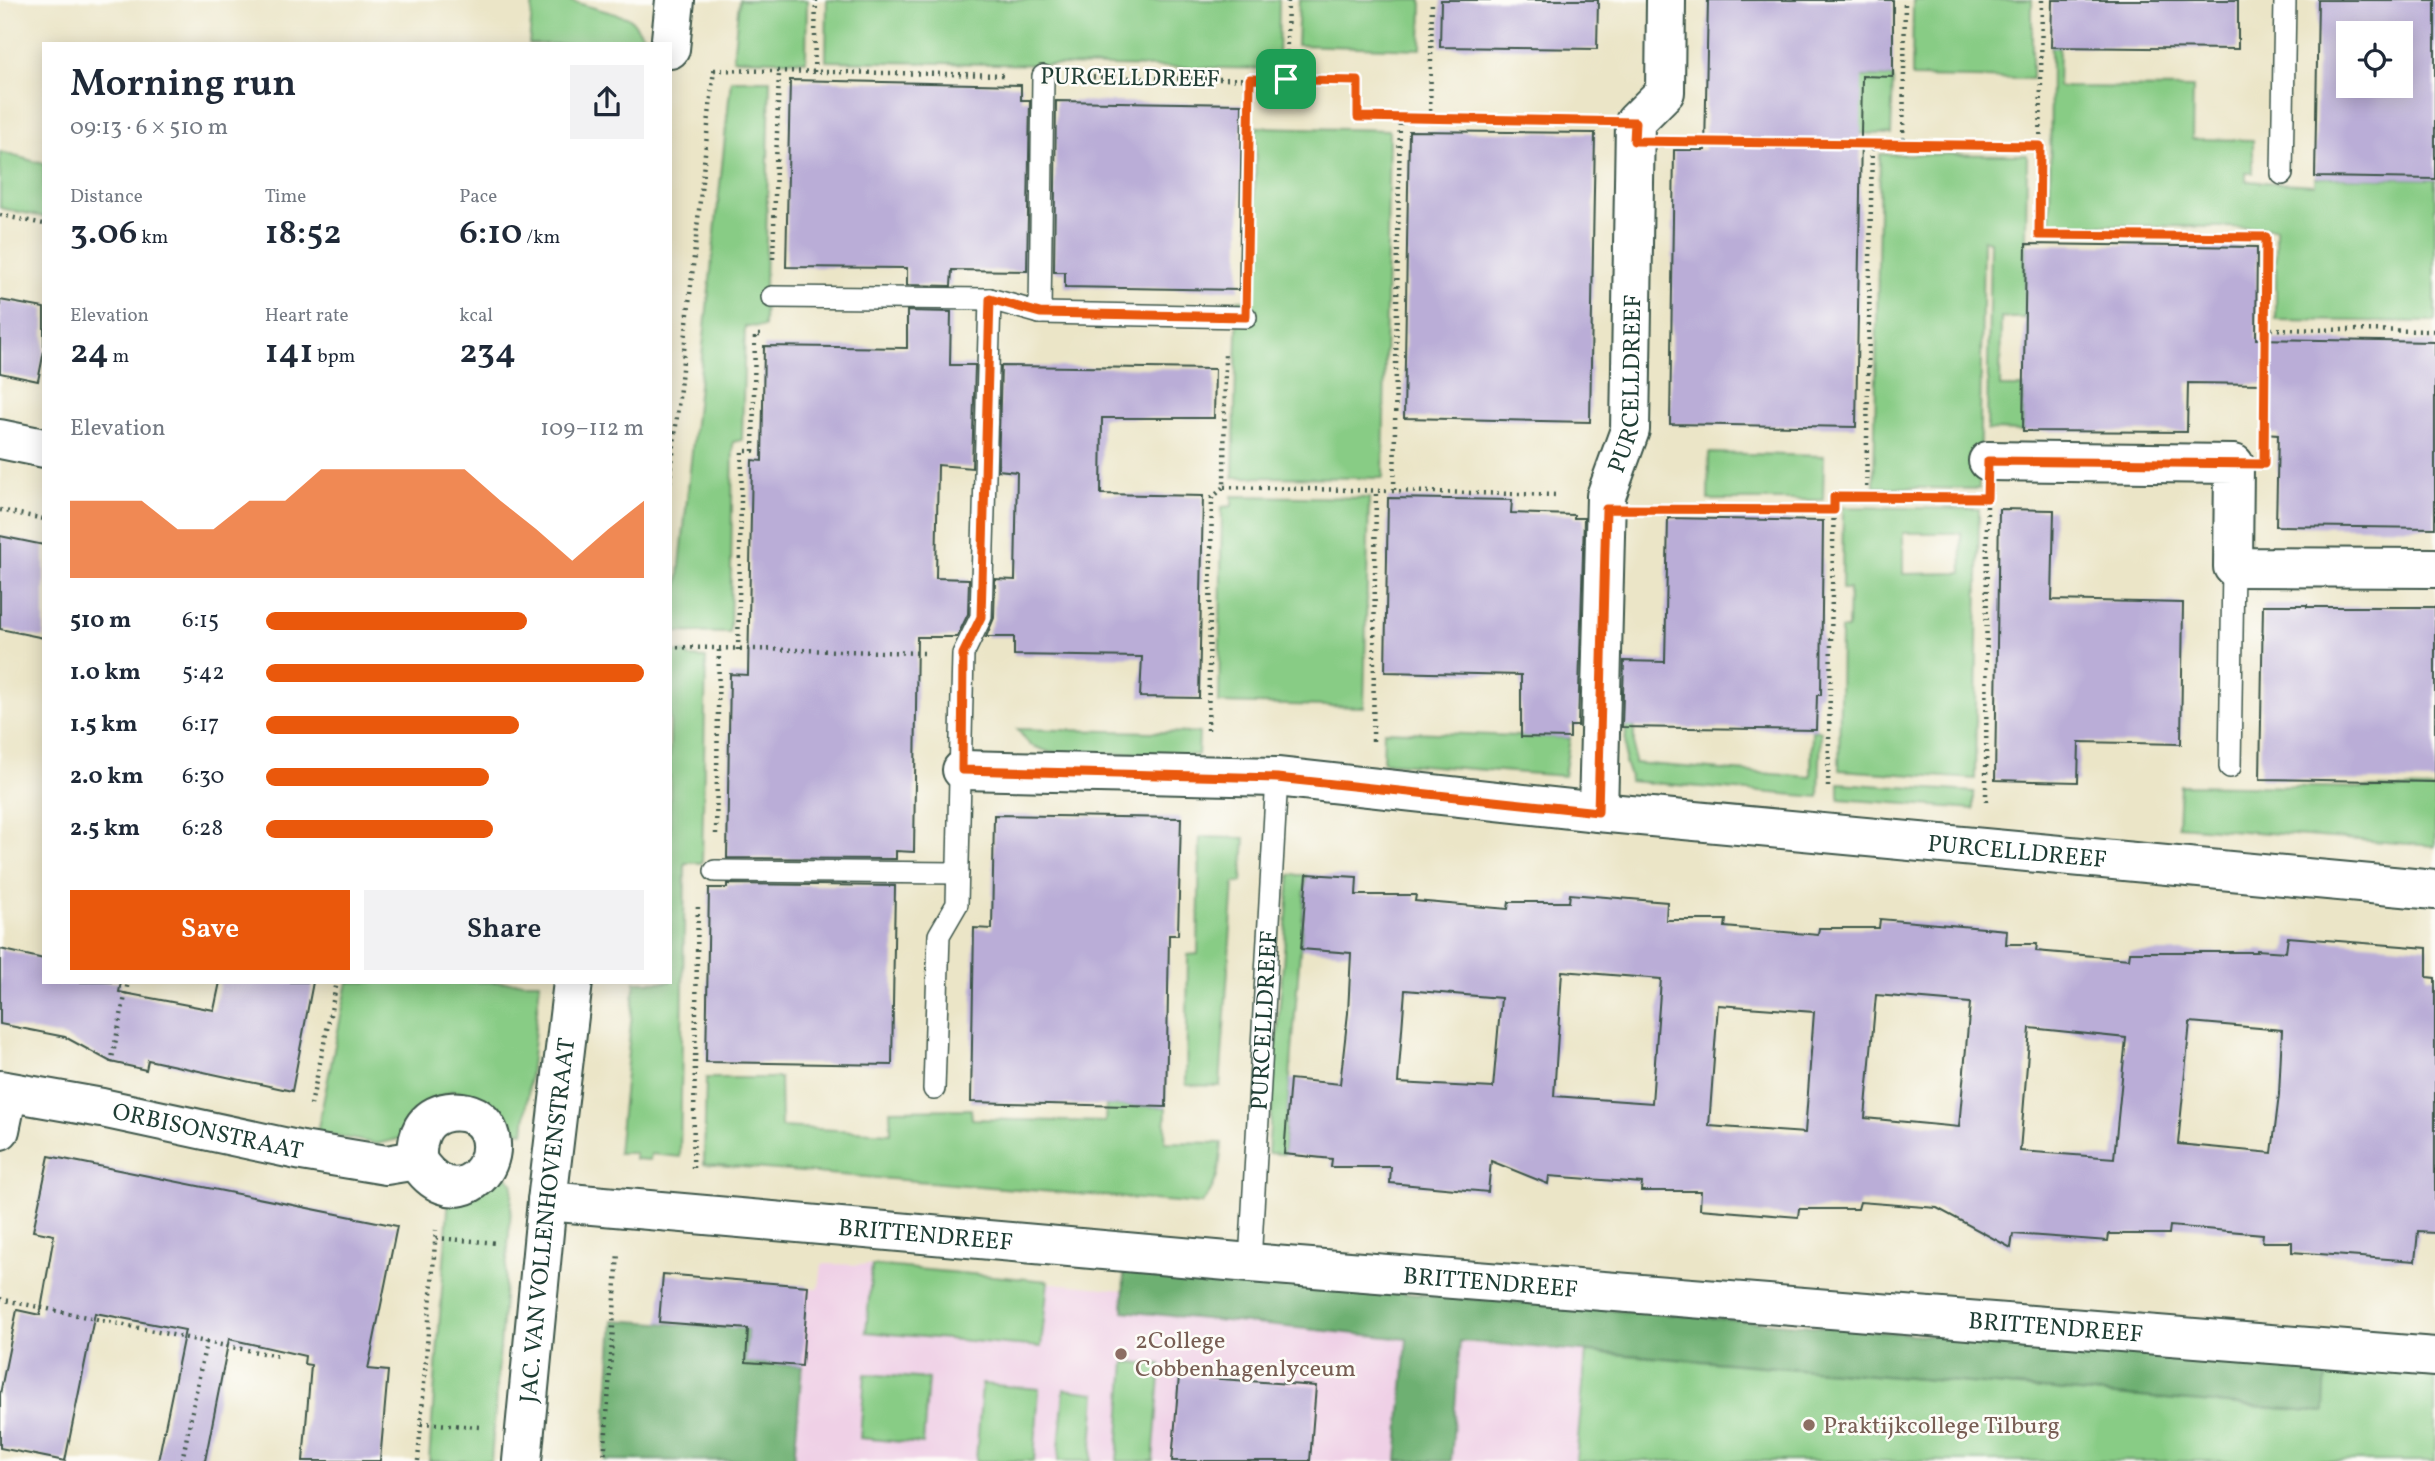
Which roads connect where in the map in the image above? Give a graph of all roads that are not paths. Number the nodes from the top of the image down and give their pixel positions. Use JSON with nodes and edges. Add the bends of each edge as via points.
{"nodes":[{"id":1,"x":675,"y":0,"type":"edge"},
{"id":2,"x":1666,"y":0,"type":"edge"},
{"id":3,"x":2285,"y":0,"type":"edge"},
{"id":4,"x":671,"y":42,"type":"edge"},
{"id":5,"x":1043,"y":76,"type":"road end"},
{"id":6,"x":2282,"y":174,"type":"dead end"},
{"id":7,"x":772,"y":297,"type":"road end"},
{"id":8,"x":990,"y":299,"type":"junction"},
{"id":9,"x":1040,"y":313,"type":"junction"},
{"id":10,"x":1236,"y":317,"type":"road end"},
{"id":11,"x":0,"y":439,"type":"edge"},
{"id":12,"x":42,"y":448,"type":"edge"},
{"id":13,"x":1987,"y":479,"type":"road end"},
{"id":14,"x":2233,"y":568,"type":"junction"},
{"id":15,"x":2435,"y":568,"type":"edge"},
{"id":16,"x":2230,"y":767,"type":"dead end"},
{"id":17,"x":962,"y":770,"type":"junction"},
{"id":18,"x":1277,"y":778,"type":"junction"},
{"id":19,"x":1598,"y":812,"type":"junction"},
{"id":20,"x":715,"y":871,"type":"road end"},
{"id":21,"x":958,"y":873,"type":"junction"},
{"id":22,"x":2435,"y":890,"type":"edge"},
{"id":23,"x":573,"y":984,"type":"edge"},
{"id":24,"x":934,"y":1089,"type":"dead end"},
{"id":25,"x":4,"y":1091,"type":"edge"},
{"id":26,"x":0,"y":1130,"type":"edge"},
{"id":27,"x":428,"y":1172,"type":"road end"},
{"id":28,"x":547,"y":1201,"type":"junction"},
{"id":29,"x":1250,"y":1263,"type":"junction"},
{"id":30,"x":2435,"y":1357,"type":"edge"},
{"id":31,"x":523,"y":1446,"type":"edge"}],
"edges":[{"from":1,"to":4,"type":"street"},
{"from":2,"to":19,"type":"street","name":"PURCELLDREEF","via":[[1665,92],[1635,132],[1630,430],[1606,503]]},
{"from":3,"to":6,"type":"lane"},
{"from":5,"to":9,"type":"lane"},
{"from":7,"to":8,"type":"lane"},
{"from":8,"to":9,"type":"lane"},
{"from":8,"to":17,"type":"lane","via":[[981,617],[963,654]]},
{"from":9,"to":10,"type":"lane"},
{"from":11,"to":12,"type":"street"},
{"from":13,"to":14,"type":"street","via":[[2234,464]]},
{"from":14,"to":15,"type":"street"},
{"from":14,"to":16,"type":"lane"},
{"from":17,"to":18,"type":"street","name":"PURCELLDREEF"},
{"from":17,"to":21,"type":"lane"},
{"from":18,"to":19,"type":"street","name":"PURCELLDREEF"},
{"from":18,"to":29,"type":"lane","name":"PURCELLDREEF"},
{"from":19,"to":22,"type":"street","name":"PURCELLDREEF"},
{"from":20,"to":21,"type":"lane"},
{"from":21,"to":24,"type":"lane","via":[[957,904],[939,934]]},
{"from":23,"to":28,"type":"street","name":"JAC. VAN VOLLENHOVENSTRAAT"},
{"from":25,"to":26,"type":"street"},
{"from":25,"to":27,"type":"street","name":"ORBISONSTRAAT"},
{"from":28,"to":29,"type":"street","name":"BRITTENDREEF"},
{"from":28,"to":31,"type":"street","name":"JAC. VAN VOLLENHOVENSTRAAT"},
{"from":29,"to":30,"type":"street","name":"BRITTENDREEF"}]}
